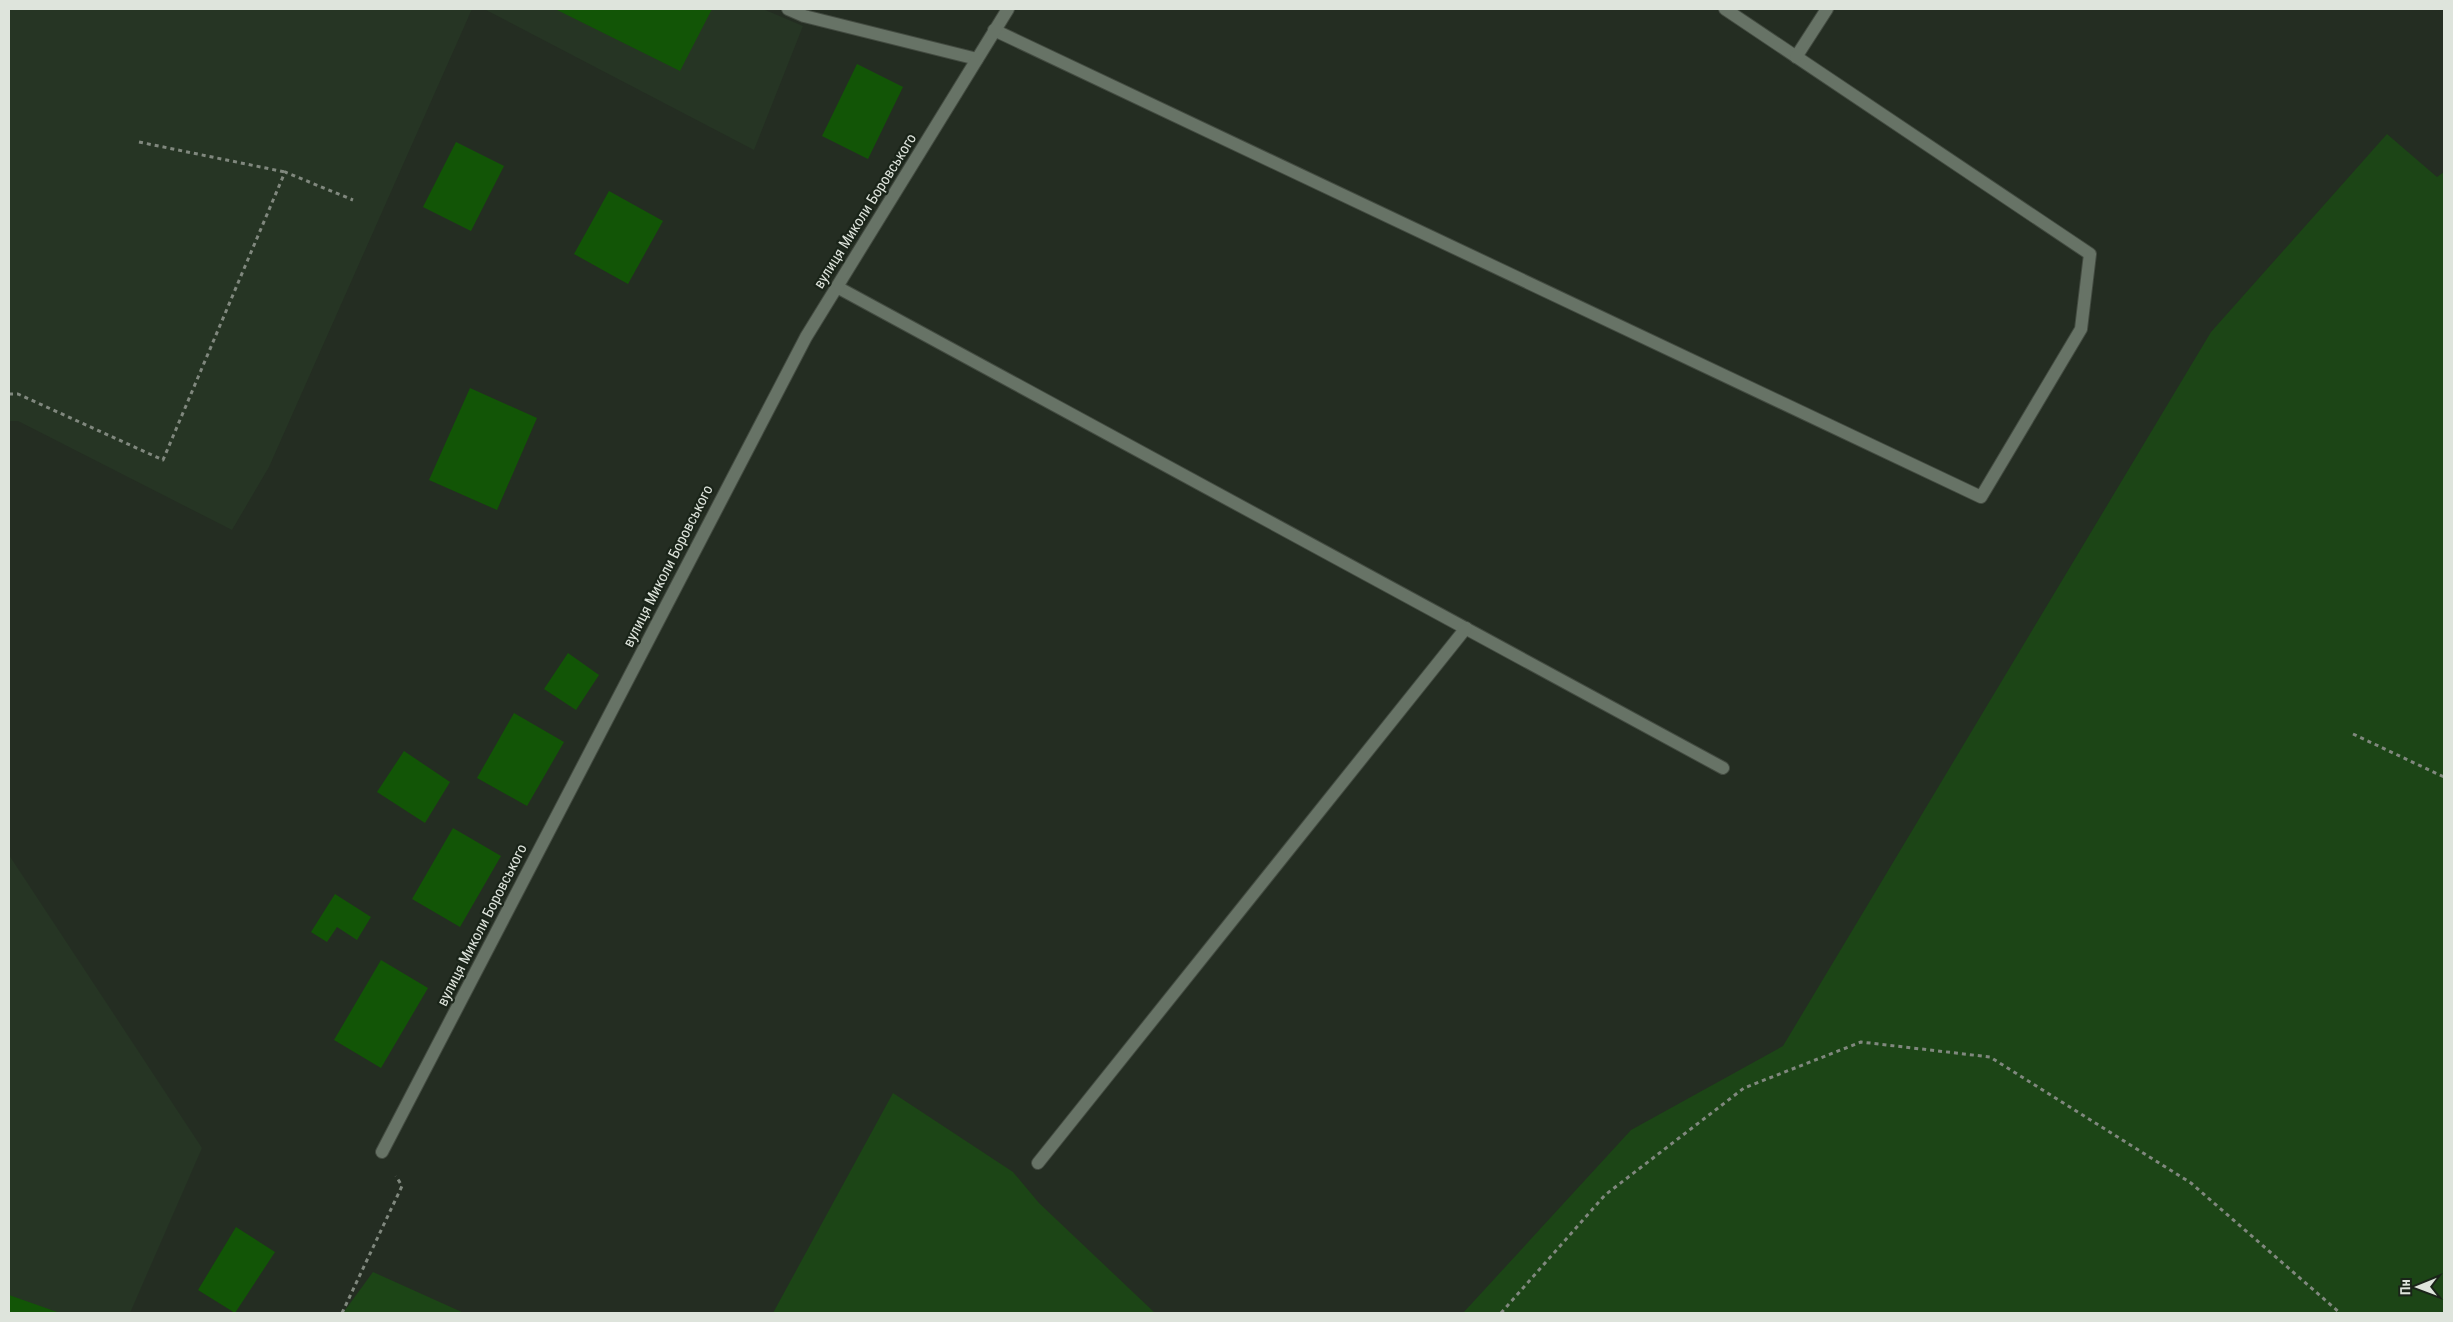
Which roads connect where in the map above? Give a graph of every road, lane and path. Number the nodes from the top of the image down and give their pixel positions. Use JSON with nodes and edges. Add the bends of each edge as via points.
{"nodes":[{"id":1,"x":788,"y":9,"type":"edge"},
{"id":2,"x":1008,"y":9,"type":"edge"},
{"id":3,"x":1725,"y":9,"type":"edge"},
{"id":4,"x":1826,"y":9,"type":"edge"},
{"id":5,"x":994,"y":30,"type":"junction"},
{"id":6,"x":1796,"y":57,"type":"junction"},
{"id":7,"x":977,"y":60,"type":"junction"},
{"id":8,"x":139,"y":142,"type":"dead end"},
{"id":9,"x":285,"y":172,"type":"junction"},
{"id":10,"x":353,"y":200,"type":"dead end"},
{"id":11,"x":837,"y":287,"type":"junction"},
{"id":12,"x":9,"y":394,"type":"edge"},
{"id":13,"x":1466,"y":628,"type":"junction"},
{"id":14,"x":2353,"y":734,"type":"dead end"},
{"id":15,"x":1723,"y":768,"type":"dead end"},
{"id":16,"x":2444,"y":777,"type":"edge"},
{"id":17,"x":382,"y":1152,"type":"joint"},
{"id":18,"x":1038,"y":1163,"type":"dead end"},
{"id":19,"x":342,"y":1313,"type":"edge"},
{"id":20,"x":1501,"y":1313,"type":"edge"},
{"id":21,"x":2340,"y":1313,"type":"edge"}],
"edges":[{"from":1,"to":7,"type":"street","via":[[804,16]]},
{"from":2,"to":5,"type":"street","name":"вулиця Миколи Боровського"},
{"from":3,"to":6,"type":"street"},
{"from":4,"to":6,"type":"street"},
{"from":5,"to":6,"type":"street","via":[[1981,497],[2081,330],[2090,254]]},
{"from":5,"to":7,"type":"street","name":"вулиця Миколи Боровського"},
{"from":7,"to":11,"type":"street","name":"вулиця Миколи Боровського"},
{"from":8,"to":9,"type":"path"},
{"from":9,"to":10,"type":"path"},
{"from":9,"to":12,"type":"path","via":[[163,460],[18,394]]},
{"from":11,"to":13,"type":"street"},
{"from":11,"to":17,"type":"street","name":"вулиця Миколи Боровського","via":[[806,337]]},
{"from":13,"to":15,"type":"street"},
{"from":13,"to":18,"type":"street"},
{"from":14,"to":16,"type":"path"},
{"from":17,"to":19,"type":"path","via":[[402,1186]]},
{"from":20,"to":21,"type":"path","via":[[1605,1196],[1744,1088],[1861,1042],[1990,1057],[2191,1183]]}]}
